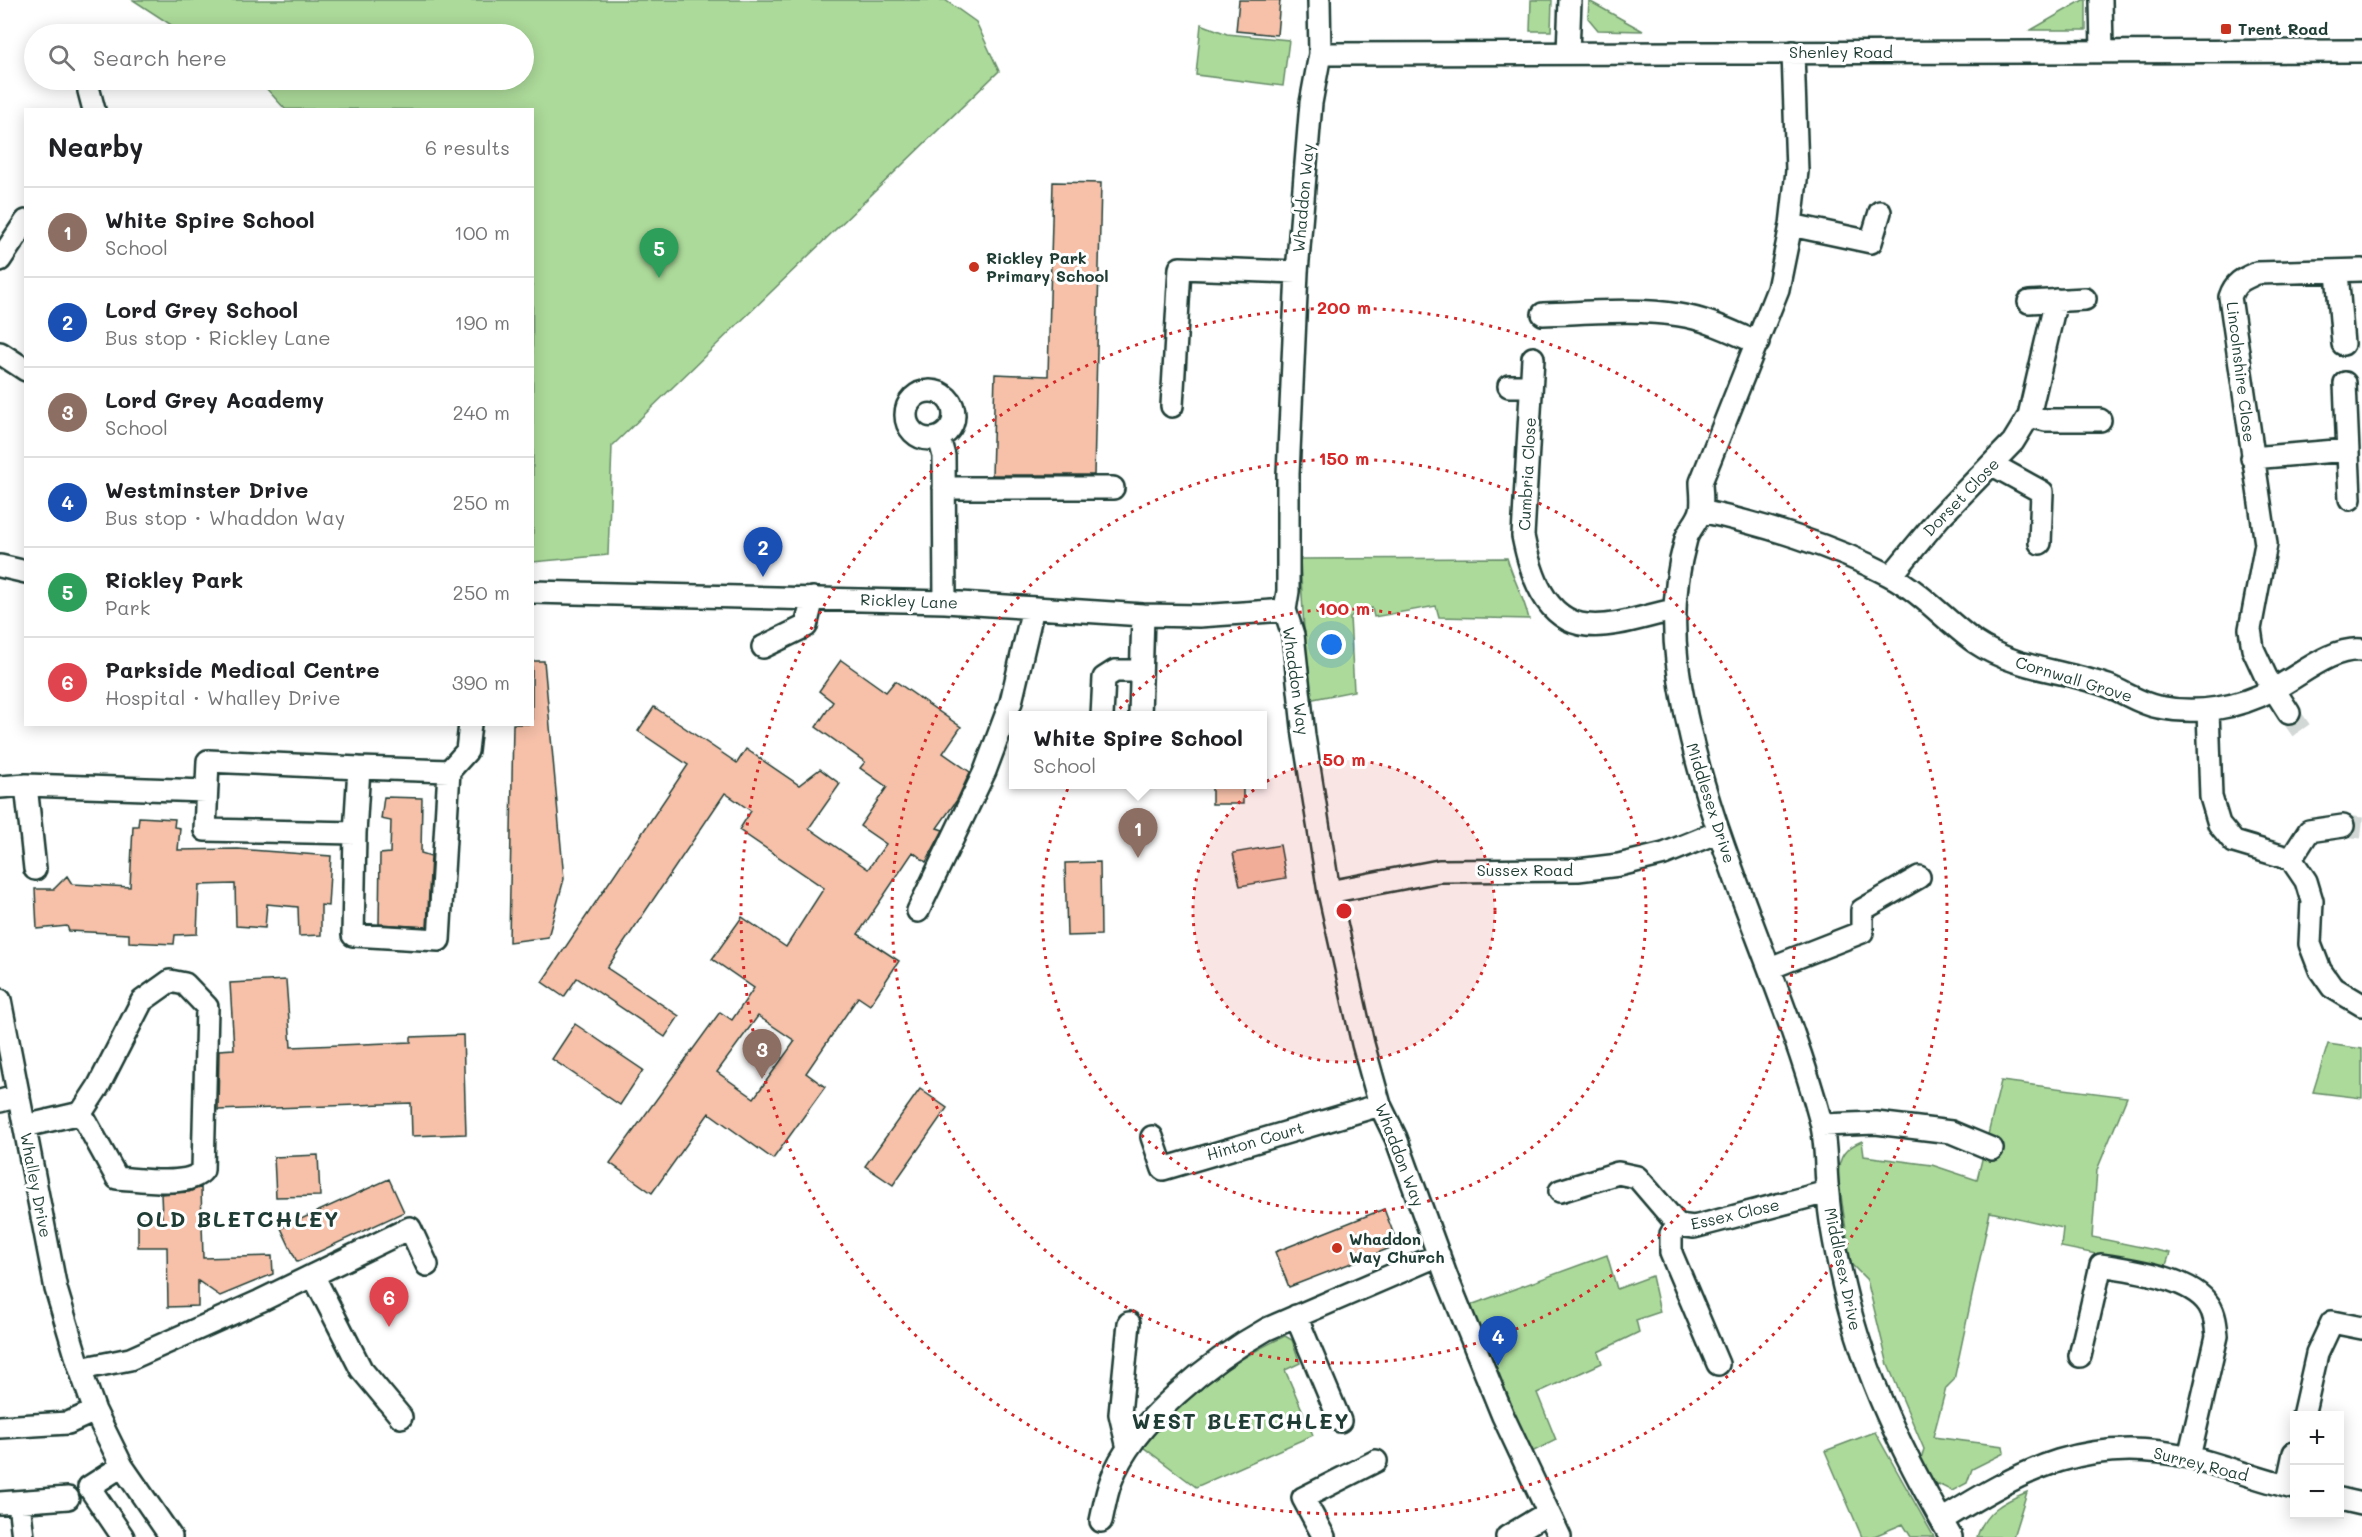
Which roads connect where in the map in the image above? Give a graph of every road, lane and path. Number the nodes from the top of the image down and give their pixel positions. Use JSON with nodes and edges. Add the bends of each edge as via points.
{"nodes":[{"id":1,"x":1318,"y":0,"type":"edge"},
{"id":2,"x":1570,"y":0,"type":"edge"},
{"id":3,"x":2101,"y":0,"type":"edge"},
{"id":4,"x":2102,"y":51,"type":"junction"},
{"id":5,"x":2362,"y":51,"type":"edge"},
{"id":6,"x":1793,"y":52,"type":"junction"},
{"id":7,"x":1568,"y":53,"type":"junction"},
{"id":8,"x":1320,"y":54,"type":"junction"},
{"id":9,"x":1880,"y":212,"type":"dead end"},
{"id":10,"x":24,"y":224,"type":"edge"},
{"id":11,"x":1791,"y":225,"type":"junction"},
{"id":12,"x":0,"y":260,"type":"edge"},
{"id":13,"x":2362,"y":270,"type":"edge"},
{"id":14,"x":1297,"y":272,"type":"junction"},
{"id":15,"x":2337,"y":272,"type":"junction"},
{"id":16,"x":2085,"y":298,"type":"dead end"},
{"id":17,"x":2056,"y":300,"type":"junction"},
{"id":18,"x":2029,"y":302,"type":"dead end"},
{"id":19,"x":1543,"y":314,"type":"dead end"},
{"id":20,"x":1758,"y":343,"type":"junction"},
{"id":21,"x":2343,"y":345,"type":"dead end"},
{"id":22,"x":0,"y":353,"type":"edge"},
{"id":23,"x":1533,"y":358,"type":"dead end"},
{"id":24,"x":24,"y":369,"type":"edge"},
{"id":25,"x":2345,"y":383,"type":"dead end"},
{"id":26,"x":1509,"y":386,"type":"dead end"},
{"id":27,"x":1531,"y":386,"type":"junction"},
{"id":28,"x":1172,"y":406,"type":"dead end"},
{"id":29,"x":2029,"y":416,"type":"junction"},
{"id":30,"x":2100,"y":420,"type":"dead end"},
{"id":31,"x":939,"y":438,"type":"dead end"},
{"id":32,"x":2347,"y":450,"type":"junction"},
{"id":33,"x":2252,"y":458,"type":"junction"},
{"id":34,"x":1993,"y":465,"type":"junction"},
{"id":35,"x":944,"y":488,"type":"junction"},
{"id":36,"x":1113,"y":488,"type":"dead end"},
{"id":37,"x":2350,"y":499,"type":"dead end"},
{"id":38,"x":1701,"y":511,"type":"junction"},
{"id":39,"x":2040,"y":543,"type":"dead end"},
{"id":40,"x":0,"y":566,"type":"edge"},
{"id":41,"x":24,"y":572,"type":"edge"},
{"id":42,"x":1891,"y":576,"type":"junction"},
{"id":43,"x":534,"y":592,"type":"edge"},
{"id":44,"x":813,"y":598,"type":"junction"},
{"id":45,"x":945,"y":602,"type":"junction"},
{"id":46,"x":1033,"y":608,"type":"junction"},
{"id":47,"x":1285,"y":610,"type":"junction"},
{"id":48,"x":1674,"y":610,"type":"junction"},
{"id":49,"x":1143,"y":615,"type":"junction"},
{"id":50,"x":763,"y":647,"type":"dead end"},
{"id":51,"x":2362,"y":650,"type":"edge"},
{"id":52,"x":1141,"y":671,"type":"junction"},
{"id":53,"x":2273,"y":690,"type":"junction"},
{"id":54,"x":2208,"y":710,"type":"junction"},
{"id":55,"x":1102,"y":711,"type":"edge"},
{"id":56,"x":1140,"y":711,"type":"edge"},
{"id":57,"x":2289,"y":713,"type":"tunnel mouth"},
{"id":58,"x":470,"y":726,"type":"edge"},
{"id":59,"x":359,"y":768,"type":"junction"},
{"id":60,"x":449,"y":771,"type":"junction"},
{"id":61,"x":26,"y":785,"type":"junction"},
{"id":62,"x":0,"y":787,"type":"edge"},
{"id":63,"x":206,"y":791,"type":"junction"},
{"id":64,"x":2343,"y":826,"type":"tunnel mouth"},
{"id":65,"x":1718,"y":832,"type":"junction"},
{"id":66,"x":355,"y":833,"type":"junction"},
{"id":67,"x":2291,"y":859,"type":"junction"},
{"id":68,"x":35,"y":869,"type":"dead end"},
{"id":69,"x":1919,"y":877,"type":"dead end"},
{"id":70,"x":1329,"y":892,"type":"junction"},
{"id":71,"x":918,"y":911,"type":"dead end"},
{"id":72,"x":1770,"y":968,"type":"junction"},
{"id":73,"x":0,"y":1000,"type":"edge"},
{"id":74,"x":2362,"y":1005,"type":"edge"},
{"id":75,"x":9,"y":1099,"type":"edge"},
{"id":76,"x":1380,"y":1104,"type":"junction"},
{"id":77,"x":81,"y":1113,"type":"junction"},
{"id":78,"x":1822,"y":1125,"type":"junction"},
{"id":79,"x":25,"y":1126,"type":"junction"},
{"id":80,"x":1152,"y":1137,"type":"dead end"},
{"id":81,"x":1992,"y":1149,"type":"dead end"},
{"id":82,"x":1560,"y":1191,"type":"dead end"},
{"id":83,"x":1827,"y":1192,"type":"junction"},
{"id":84,"x":1678,"y":1225,"type":"junction"},
{"id":85,"x":1439,"y":1255,"type":"junction"},
{"id":86,"x":427,"y":1265,"type":"dead end"},
{"id":87,"x":314,"y":1275,"type":"junction"},
{"id":88,"x":1296,"y":1316,"type":"junction"},
{"id":89,"x":1129,"y":1323,"type":"dead end"},
{"id":90,"x":2362,"y":1328,"type":"edge"},
{"id":91,"x":2080,"y":1356,"type":"dead end"},
{"id":92,"x":1718,"y":1364,"type":"dead end"},
{"id":93,"x":80,"y":1369,"type":"junction"},
{"id":94,"x":95,"y":1411,"type":"junction"},
{"id":95,"x":2304,"y":1411,"type":"edge"},
{"id":96,"x":401,"y":1417,"type":"dead end"},
{"id":97,"x":1340,"y":1421,"type":"dead end"},
{"id":98,"x":0,"y":1427,"type":"edge"},
{"id":99,"x":1128,"y":1448,"type":"junction"},
{"id":100,"x":2189,"y":1457,"type":"junction"},
{"id":101,"x":1376,"y":1461,"type":"dead end"},
{"id":102,"x":122,"y":1466,"type":"junction"},
{"id":103,"x":2290,"y":1487,"type":"edge"},
{"id":104,"x":79,"y":1493,"type":"junction"},
{"id":105,"x":2344,"y":1500,"type":"edge"},
{"id":106,"x":10,"y":1503,"type":"edge"},
{"id":107,"x":2362,"y":1504,"type":"edge"},
{"id":108,"x":1547,"y":1513,"type":"junction"},
{"id":109,"x":1101,"y":1521,"type":"dead end"},
{"id":110,"x":1947,"y":1529,"type":"edge"},
{"id":111,"x":23,"y":1537,"type":"edge"},
{"id":112,"x":123,"y":1537,"type":"edge"},
{"id":113,"x":171,"y":1537,"type":"edge"},
{"id":114,"x":1324,"y":1537,"type":"edge"},
{"id":115,"x":1507,"y":1537,"type":"edge"},
{"id":116,"x":1560,"y":1537,"type":"edge"}],
"edges":[{"from":1,"to":8,"type":"street","name":"Whaddon Way"},
{"from":2,"to":7,"type":"street"},
{"from":3,"to":4,"type":"street"},
{"from":4,"to":5,"type":"street","name":"Shenley Road"},
{"from":4,"to":6,"type":"street","name":"Shenley Road"},
{"from":6,"to":7,"type":"street","name":"Shenley Road"},
{"from":6,"to":11,"type":"street","name":"Middlesex Drive","via":[[1797,171]]},
{"from":7,"to":8,"type":"street","name":"Shenley Road"},
{"from":8,"to":14,"type":"street","name":"Whaddon Way","via":[[1311,103]]},
{"from":9,"to":11,"type":"street","via":[[1871,242]]},
{"from":10,"to":12,"type":"street"},
{"from":11,"to":20,"type":"street","name":"Middlesex Drive","via":[[1778,289]]},
{"from":13,"to":15,"type":"street","name":"Lincolnshire Close"},
{"from":14,"to":28,"type":"street","via":[[1180,268]]},
{"from":14,"to":47,"type":"street","name":"Whaddon Way"},
{"from":15,"to":21,"type":"street"},
{"from":15,"to":33,"type":"street","name":"Lincolnshire Close","via":[[2257,273],[2234,286],[2230,297]]},
{"from":16,"to":17,"type":"street"},
{"from":17,"to":18,"type":"street"},
{"from":17,"to":29,"type":"street","name":"Dorset Close"},
{"from":19,"to":20,"type":"street","via":[[1680,315],[1709,322]]},
{"from":20,"to":38,"type":"street","name":"Middlesex Drive","via":[[1701,482]]},
{"from":22,"to":24,"type":"street"},
{"from":23,"to":27,"type":"street","name":"Cumbria Close"},
{"from":25,"to":32,"type":"street"},
{"from":26,"to":27,"type":"street"},
{"from":27,"to":48,"type":"street","name":"Cumbria Close","via":[[1523,536],[1542,594],[1569,619],[1585,625]]},
{"from":29,"to":30,"type":"street","via":[[2046,420]]},
{"from":29,"to":34,"type":"street","name":"Dorset Close"},
{"from":31,"to":35,"type":"street","via":[[944,456]]},
{"from":32,"to":33,"type":"street","name":"Lincolnshire Close"},
{"from":32,"to":37,"type":"street"},
{"from":33,"to":53,"type":"street","name":"Lincolnshire Close","via":[[2266,544],[2250,629],[2253,649]]},
{"from":34,"to":39,"type":"street","via":[[2042,492]]},
{"from":34,"to":42,"type":"street","name":"Dorset Close","via":[[1938,518]]},
{"from":35,"to":36,"type":"street"},
{"from":35,"to":45,"type":"street"},
{"from":38,"to":42,"type":"street","name":"Cornwall Grove","via":[[1751,521]]},
{"from":38,"to":48,"type":"street","name":"Middlesex Drive","via":[[1687,536]]},
{"from":40,"to":41,"type":"street"},
{"from":42,"to":54,"type":"street","name":"Cornwall Grove","via":[[1977,643],[2011,660],[2107,686],[2157,707]]},
{"from":43,"to":44,"type":"street","name":"Rickley Lane"},
{"from":44,"to":45,"type":"street","name":"Rickley Lane"},
{"from":44,"to":50,"type":"street","via":[[806,626]]},
{"from":45,"to":46,"type":"street","name":"Rickley Lane"},
{"from":46,"to":49,"type":"street","name":"Rickley Lane"},
{"from":46,"to":71,"type":"street","via":[[1011,702],[985,771]]},
{"from":47,"to":49,"type":"street","name":"Rickley Lane"},
{"from":47,"to":70,"type":"street","name":"Whaddon Way","via":[[1293,635],[1304,736]]},
{"from":48,"to":65,"type":"street","name":"Middlesex Drive","via":[[1677,660],[1690,738]]},
{"from":49,"to":52,"type":"street"},
{"from":51,"to":53,"type":"street","name":"Cornwall Grove","via":[[2315,663]]},
{"from":52,"to":55,"type":"street","via":[[1115,671],[1104,678]]},
{"from":52,"to":56,"type":"street"},
{"from":53,"to":54,"type":"street","name":"Cornwall Grove","via":[[2238,705]]},
{"from":53,"to":57,"type":"street","name":"Lincolnshire Close"},
{"from":54,"to":67,"type":"street","via":[[2211,797],[2220,824],[2234,842]]},
{"from":58,"to":60,"type":"street","via":[[466,751]]},
{"from":59,"to":60,"type":"street"},
{"from":59,"to":63,"type":"street","via":[[208,761]]},
{"from":59,"to":66,"type":"street"},
{"from":60,"to":66,"type":"street","via":[[440,940],[353,935]]},
{"from":61,"to":62,"type":"street"},
{"from":61,"to":63,"type":"street"},
{"from":61,"to":68,"type":"street"},
{"from":63,"to":66,"type":"street","via":[[205,830]]},
{"from":64,"to":67,"type":"street","via":[[2309,831]]},
{"from":65,"to":70,"type":"street","name":"Sussex Road","via":[[1664,854],[1619,865],[1578,870],[1439,871]]},
{"from":65,"to":72,"type":"street","name":"Middlesex Drive"},
{"from":67,"to":74,"type":"street","via":[[2306,881],[2312,901],[2310,944],[2320,970],[2332,987]]},
{"from":69,"to":72,"type":"street","via":[[1862,910],[1862,932]]},
{"from":70,"to":76,"type":"street","name":"Whaddon Way"},
{"from":72,"to":78,"type":"street","name":"Middlesex Drive"},
{"from":73,"to":75,"type":"street","name":"Whalley Drive"},
{"from":75,"to":79,"type":"street","name":"Whalley Drive"},
{"from":76,"to":80,"type":"street","name":"Hinton Court","via":[[1163,1169]]},
{"from":76,"to":85,"type":"street","name":"Whaddon Way"},
{"from":77,"to":77,"type":"street","via":[[142,1001],[170,981],[185,984],[207,1007],[199,1175],[174,1181],[117,1178]]},
{"from":77,"to":79,"type":"street"},
{"from":78,"to":81,"type":"street","via":[[1876,1123],[1951,1132]]},
{"from":78,"to":83,"type":"street","name":"Middlesex Drive"},
{"from":79,"to":93,"type":"street","name":"Whalley Drive","via":[[56,1289]]},
{"from":82,"to":84,"type":"street","name":"Essex Close","via":[[1618,1173],[1637,1177]]},
{"from":83,"to":84,"type":"street","name":"Essex Close","via":[[1694,1227]]},
{"from":83,"to":110,"type":"street","name":"Middlesex Drive","via":[[1844,1287],[1861,1352],[1889,1424]]},
{"from":84,"to":92,"type":"street","via":[[1671,1234],[1671,1253]]},
{"from":85,"to":88,"type":"street"},
{"from":85,"to":108,"type":"street","name":"Whaddon Way","via":[[1503,1416]]},
{"from":86,"to":87,"type":"street","via":[[410,1228]]},
{"from":87,"to":93,"type":"street","via":[[130,1359]]},
{"from":87,"to":96,"type":"street","via":[[361,1369]]},
{"from":88,"to":97,"type":"street"},
{"from":88,"to":99,"type":"street","via":[[1243,1342],[1213,1365],[1142,1428]]},
{"from":89,"to":99,"type":"street","via":[[1120,1414]]},
{"from":90,"to":95,"type":"street","via":[[2332,1322],[2317,1354]]},
{"from":91,"to":100,"type":"street","via":[[2101,1265],[2181,1283],[2209,1305],[2217,1336]]},
{"from":93,"to":94,"type":"street","name":"Whalley Drive"},
{"from":94,"to":98,"type":"street","via":[[68,1423]]},
{"from":94,"to":102,"type":"street","name":"Whalley Drive"},
{"from":99,"to":109,"type":"street","via":[[1111,1480]]},
{"from":100,"to":103,"type":"street","name":"Surrey Road"},
{"from":100,"to":110,"type":"street","name":"Surrey Road","via":[[2142,1450],[2094,1451],[2047,1463],[2005,1483]]},
{"from":101,"to":114,"type":"street","via":[[1303,1498]]},
{"from":102,"to":104,"type":"street"},
{"from":102,"to":113,"type":"street","name":"Whalley Drive"},
{"from":104,"to":106,"type":"street"},
{"from":104,"to":112,"type":"street"},
{"from":105,"to":107,"type":"street"},
{"from":106,"to":111,"type":"street"},
{"from":108,"to":115,"type":"street"},
{"from":108,"to":116,"type":"street","name":"Whaddon Way"}]}
